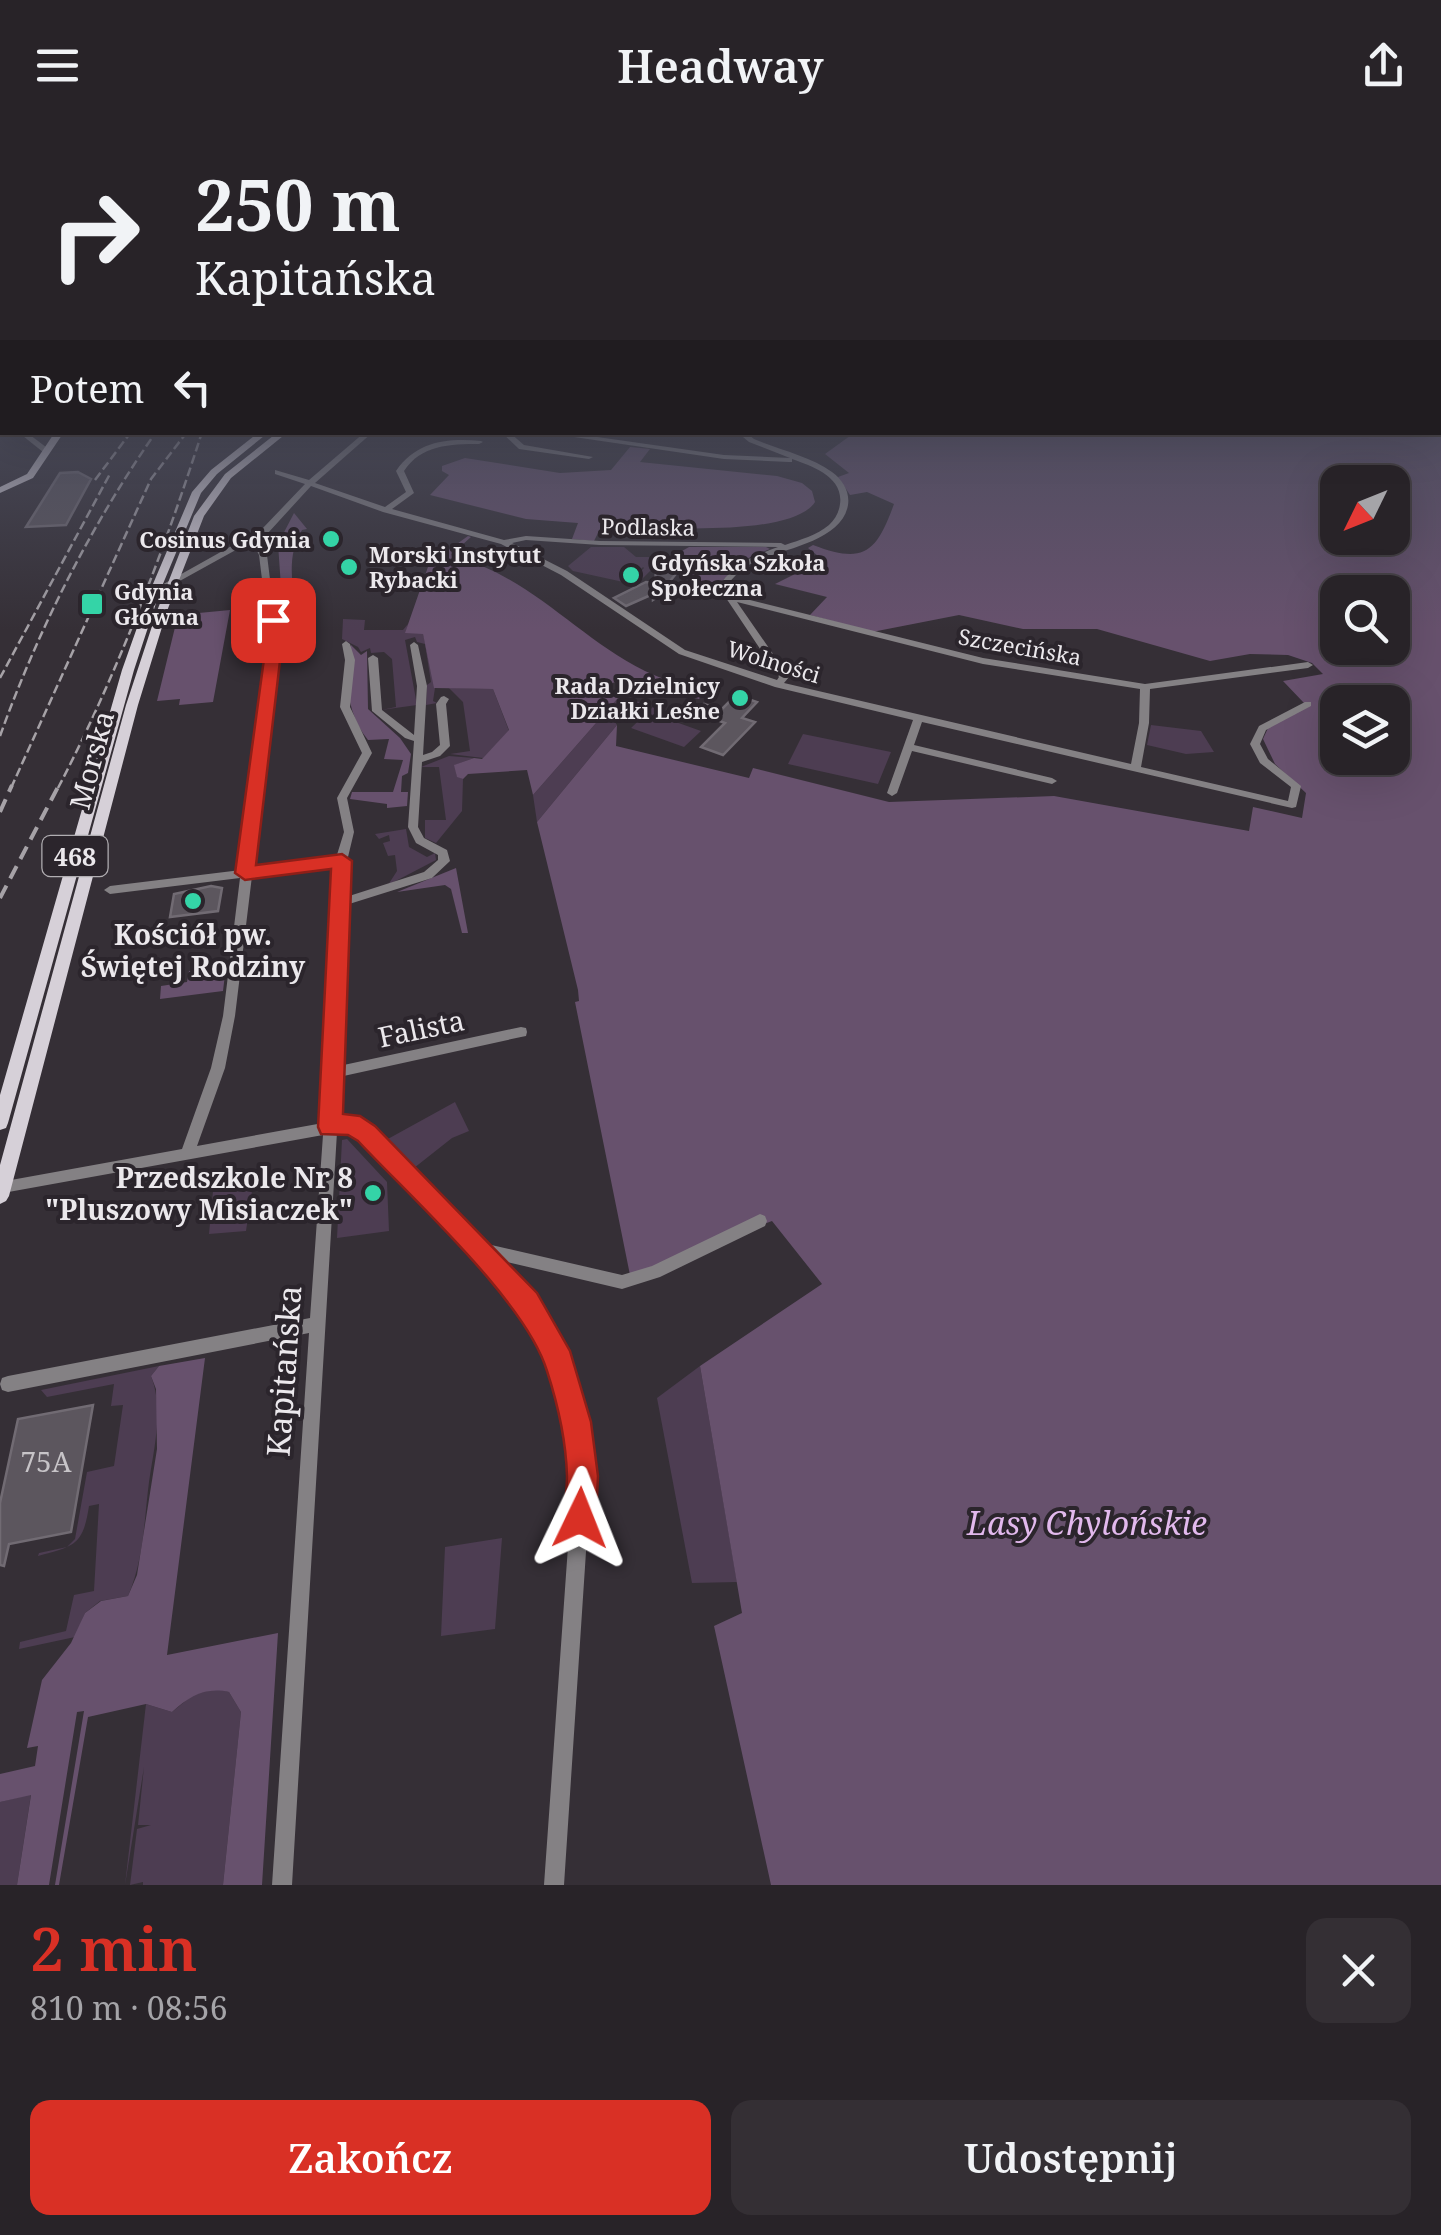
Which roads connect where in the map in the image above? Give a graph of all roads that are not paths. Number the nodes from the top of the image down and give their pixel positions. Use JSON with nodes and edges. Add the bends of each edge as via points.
{"nodes":[{"id":1,"x":36,"y":466,"type":"edge"},
{"id":2,"x":218,"y":466,"type":"edge"},
{"id":3,"x":222,"y":466,"type":"edge"},
{"id":4,"x":242,"y":466,"type":"edge"},
{"id":5,"x":331,"y":466,"type":"edge"},
{"id":6,"x":404,"y":466,"type":"edge"},
{"id":7,"x":812,"y":466,"type":"edge"},
{"id":8,"x":214,"y":472,"type":"junction"},
{"id":9,"x":278,"y":472,"type":"dead end"},
{"id":10,"x":310,"y":484,"type":"junction"},
{"id":11,"x":4,"y":487,"type":"edge"},
{"id":12,"x":386,"y":510,"type":"junction"},
{"id":13,"x":255,"y":538,"type":"junction"},
{"id":14,"x":504,"y":542,"type":"junction"},
{"id":15,"x":240,"y":546,"type":"junction"},
{"id":16,"x":791,"y":546,"type":"junction"},
{"id":17,"x":186,"y":550,"type":"junction"},
{"id":18,"x":166,"y":564,"type":"junction"},
{"id":19,"x":174,"y":578,"type":"junction"},
{"id":20,"x":155,"y":592,"type":"junction"},
{"id":21,"x":730,"y":598,"type":"junction"},
{"id":22,"x":346,"y":644,"type":"dead end"},
{"id":23,"x":414,"y":645,"type":"dead end"},
{"id":24,"x":388,"y":659,"type":"dead end"},
{"id":25,"x":1308,"y":665,"type":"dead end"},
{"id":26,"x":778,"y":685,"type":"junction"},
{"id":27,"x":1145,"y":686,"type":"junction"},
{"id":28,"x":444,"y":699,"type":"dead end"},
{"id":29,"x":1308,"y":704,"type":"dead end"},
{"id":30,"x":918,"y":719,"type":"junction"},
{"id":31,"x":419,"y":739,"type":"junction"},
{"id":32,"x":907,"y":747,"type":"junction"},
{"id":33,"x":418,"y":760,"type":"junction"},
{"id":34,"x":1135,"y":768,"type":"junction"},
{"id":35,"x":1052,"y":781,"type":"dead end"},
{"id":36,"x":892,"y":793,"type":"dead end"},
{"id":37,"x":342,"y":861,"type":"junction"},
{"id":38,"x":245,"y":873,"type":"junction"},
{"id":39,"x":110,"y":890,"type":"dead end"},
{"id":40,"x":340,"y":903,"type":"junction"},
{"id":41,"x":521,"y":1032,"type":"dead end"},
{"id":42,"x":332,"y":1073,"type":"junction"},
{"id":43,"x":0,"y":1123,"type":"edge"},
{"id":44,"x":330,"y":1127,"type":"junction"},
{"id":45,"x":187,"y":1154,"type":"junction"},
{"id":46,"x":1,"y":1191,"type":"edge"},
{"id":47,"x":760,"y":1221,"type":"dead end"},
{"id":48,"x":480,"y":1249,"type":"junction"},
{"id":49,"x":316,"y":1324,"type":"junction"},
{"id":50,"x":8,"y":1384,"type":"dead end"},
{"id":51,"x":282,"y":1885,"type":"edge"},
{"id":52,"x":554,"y":1885,"type":"edge"}],
"edges":[{"from":1,"to":11,"type":"main road","via":[[30,476]]},
{"from":2,"to":8,"type":"main road"},
{"from":3,"to":8,"type":"main road","name":"Morska","number":"468"},
{"from":4,"to":17,"type":"main road","name":"Morska","number":"468","via":[[210,498]]},
{"from":5,"to":10,"type":"street"},
{"from":6,"to":12,"type":"street","via":[[400,471],[410,493]]},
{"from":7,"to":16,"type":"street","via":[[834,478],[845,505],[836,523]]},
{"from":8,"to":18,"type":"main road","name":"Morska","number":"468","via":[[192,500]]},
{"from":9,"to":10,"type":"street","name":"Wolności"},
{"from":10,"to":12,"type":"street","name":"Wolności"},
{"from":10,"to":13,"type":"street"},
{"from":12,"to":14,"type":"street","name":"Wolności"},
{"from":13,"to":15,"type":"street"},
{"from":13,"to":38,"type":"street","via":[[264,555],[274,644]]},
{"from":14,"to":16,"type":"street","name":"Podlaska"},
{"from":14,"to":26,"type":"street","name":"Wolności","via":[[564,572],[682,652]]},
{"from":15,"to":17,"type":"street","via":[[202,554]]},
{"from":15,"to":19,"type":"street","via":[[194,574]]},
{"from":16,"to":21,"type":"street","via":[[732,571],[724,583]]},
{"from":17,"to":19,"type":"main road","name":"Morska","number":"468"},
{"from":18,"to":19,"type":"street"},
{"from":18,"to":20,"type":"main road","name":"Morska","number":"468"},
{"from":19,"to":20,"type":"street"},
{"from":19,"to":46,"type":"main road","name":"Morska","number":"468","via":[[136,690]]},
{"from":20,"to":43,"type":"main road","name":"Morska","number":"468"},
{"from":21,"to":26,"type":"street","via":[[784,677]]},
{"from":21,"to":27,"type":"street","name":"Szczecińska","via":[[971,658]]},
{"from":22,"to":37,"type":"street","name":"Kapitańska","via":[[344,707],[367,753],[343,793],[350,832]]},
{"from":23,"to":31,"type":"street","via":[[422,686]]},
{"from":24,"to":31,"type":"street","via":[[374,660],[377,712]]},
{"from":25,"to":27,"type":"street","name":"Szczecińska"},
{"from":26,"to":30,"type":"street","name":"Wolności"},
{"from":27,"to":34,"type":"street"},
{"from":28,"to":33,"type":"street","via":[[445,746]]},
{"from":29,"to":34,"type":"street","name":"Wolności","via":[[1262,728],[1256,744],[1264,761],[1296,786],[1292,805]]},
{"from":30,"to":32,"type":"street"},
{"from":30,"to":34,"type":"street","name":"Wolności"},
{"from":31,"to":33,"type":"street"},
{"from":32,"to":35,"type":"street"},
{"from":32,"to":36,"type":"street"},
{"from":33,"to":40,"type":"street","via":[[414,831],[443,853],[444,863],[388,891]]},
{"from":37,"to":38,"type":"street"},
{"from":37,"to":40,"type":"street","name":"Kapitańska"},
{"from":38,"to":39,"type":"street"},
{"from":38,"to":45,"type":"street","via":[[225,1039]]},
{"from":40,"to":42,"type":"street","name":"Kapitańska"},
{"from":41,"to":42,"type":"street","name":"Falista"},
{"from":42,"to":44,"type":"street","name":"Kapitańska"},
{"from":44,"to":45,"type":"street"},
{"from":44,"to":48,"type":"street","via":[[361,1129]]},
{"from":44,"to":49,"type":"street","name":"Kapitańska"},
{"from":45,"to":46,"type":"street"},
{"from":47,"to":48,"type":"street","via":[[622,1282]]},
{"from":48,"to":52,"type":"street","via":[[527,1303],[560,1362],[576,1422],[582,1476]]},
{"from":49,"to":50,"type":"street"},
{"from":49,"to":51,"type":"street","name":"Kapitańska"}]}
